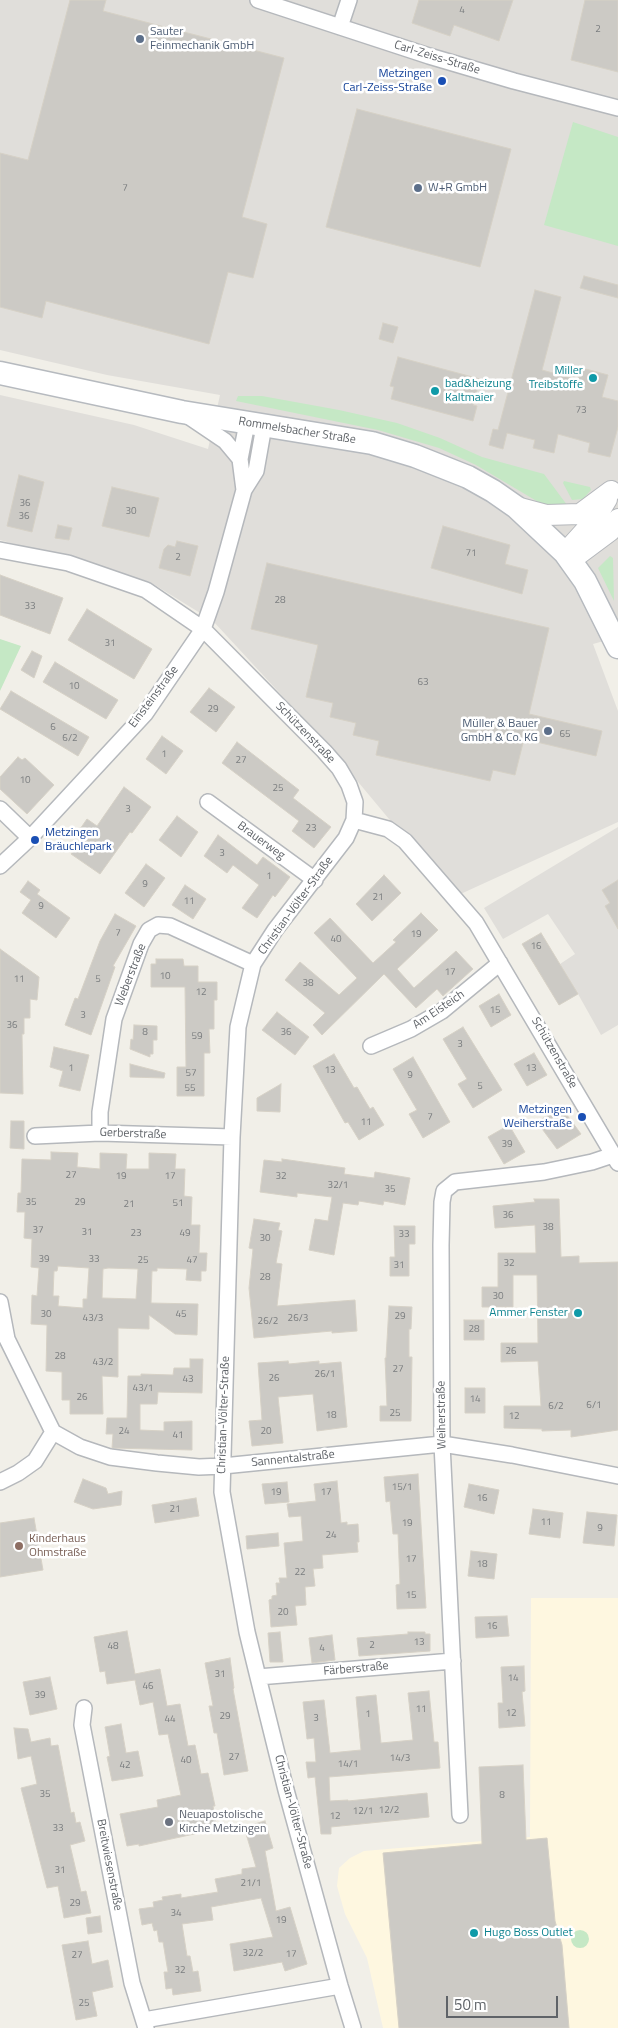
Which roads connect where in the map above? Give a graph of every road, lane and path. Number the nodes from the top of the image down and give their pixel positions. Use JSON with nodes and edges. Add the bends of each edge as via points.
{"nodes":[{"id":1,"x":258,"y":0,"type":"edge"},
{"id":2,"x":349,"y":0,"type":"edge"},
{"id":3,"x":340,"y":27,"type":"junction"},
{"id":4,"x":618,"y":108,"type":"edge"},
{"id":5,"x":0,"y":373,"type":"edge"},
{"id":6,"x":182,"y":412,"type":"junction"},
{"id":7,"x":256,"y":424,"type":"junction"},
{"id":8,"x":241,"y":464,"type":"junction"},
{"id":9,"x":614,"y":487,"type":"edge"},
{"id":10,"x":244,"y":490,"type":"junction"},
{"id":11,"x":516,"y":507,"type":"junction"},
{"id":12,"x":618,"y":519,"type":"edge"},
{"id":13,"x":0,"y":550,"type":"edge"},
{"id":14,"x":568,"y":556,"type":"junction"},
{"id":15,"x":203,"y":629,"type":"junction"},
{"id":16,"x":617,"y":638,"type":"edge"},
{"id":17,"x":208,"y":802,"type":"dead end"},
{"id":18,"x":0,"y":809,"type":"edge"},
{"id":19,"x":354,"y":820,"type":"junction"},
{"id":20,"x":30,"y":838,"type":"junction"},
{"id":21,"x":0,"y":866,"type":"edge"},
{"id":22,"x":315,"y":880,"type":"junction"},
{"id":23,"x":500,"y":963,"type":"junction"},
{"id":24,"x":253,"y":964,"type":"junction"},
{"id":25,"x":371,"y":1046,"type":"dead end"},
{"id":26,"x":100,"y":1133,"type":"junction"},
{"id":27,"x":35,"y":1136,"type":"dead end"},
{"id":28,"x":232,"y":1137,"type":"junction"},
{"id":29,"x":616,"y":1159,"type":"edge"},
{"id":30,"x":0,"y":1302,"type":"edge"},
{"id":31,"x":53,"y":1432,"type":"junction"},
{"id":32,"x":442,"y":1444,"type":"junction"},
{"id":33,"x":223,"y":1466,"type":"junction"},
{"id":34,"x":618,"y":1476,"type":"edge"},
{"id":35,"x":0,"y":1482,"type":"edge"},
{"id":36,"x":453,"y":1661,"type":"junction"},
{"id":37,"x":258,"y":1677,"type":"junction"},
{"id":38,"x":84,"y":1708,"type":"dead end"},
{"id":39,"x":460,"y":1815,"type":"dead end"},
{"id":40,"x":340,"y":1986,"type":"junction"},
{"id":41,"x":145,"y":2024,"type":"edge"},
{"id":42,"x":353,"y":2028,"type":"edge"}],
"edges":[{"from":1,"to":3,"type":"street","name":"Carl-Zeiss-Straße"},
{"from":2,"to":3,"type":"street"},
{"from":3,"to":4,"type":"street","name":"Carl-Zeiss-Straße","via":[[514,81]]},
{"from":5,"to":6,"type":"main road","name":"Rommelsbacher Straße"},
{"from":6,"to":7,"type":"main road","name":"Rommelsbacher Straße"},
{"from":6,"to":8,"type":"street","via":[[225,441]]},
{"from":7,"to":8,"type":"street","name":"Einsteinstraße"},
{"from":7,"to":10,"type":"street","name":"Einsteinstraße","via":[[256,471]]},
{"from":7,"to":11,"type":"main road","name":"Rommelsbacher Straße","via":[[372,443],[415,456],[468,477]]},
{"from":8,"to":10,"type":"street","name":"Einsteinstraße"},
{"from":9,"to":11,"type":"street","via":[[580,514],[546,515]]},
{"from":9,"to":14,"type":"street"},
{"from":10,"to":15,"type":"street","name":"Einsteinstraße"},
{"from":11,"to":14,"type":"main road","name":"Rommelsbacher Straße"},
{"from":12,"to":14,"type":"street","via":[[610,531]]},
{"from":13,"to":15,"type":"street","name":"Schützenstraße","via":[[68,564],[146,590]]},
{"from":14,"to":16,"type":"main road","name":"Rommelsbacher Straße"},
{"from":15,"to":19,"type":"street","name":"Schützenstraße","via":[[339,768],[355,802]]},
{"from":15,"to":20,"type":"street","name":"Einsteinstraße","via":[[145,714]]},
{"from":17,"to":22,"type":"street","name":"Brauerweg"},
{"from":18,"to":20,"type":"street"},
{"from":19,"to":22,"type":"street","name":"Christian-Völter-Straße","via":[[346,838]]},
{"from":19,"to":23,"type":"street","name":"Schützenstraße","via":[[388,829],[404,841],[476,923]]},
{"from":20,"to":21,"type":"street","name":"Einsteinstraße"},
{"from":22,"to":24,"type":"street","name":"Christian-Völter-Straße"},
{"from":23,"to":25,"type":"street","name":"Am Eisteich","via":[[442,1011]]},
{"from":23,"to":29,"type":"street","name":"Schützenstraße"},
{"from":24,"to":26,"type":"street","name":"Weberstraße","via":[[170,926],[158,925],[149,930],[114,1019],[100,1112]]},
{"from":24,"to":28,"type":"street","name":"Christian-Völter-Straße","via":[[238,1027]]},
{"from":26,"to":27,"type":"street","name":"Gerberstraße"},
{"from":26,"to":28,"type":"street","name":"Gerberstraße"},
{"from":28,"to":33,"type":"street","name":"Christian-Völter-Straße"},
{"from":29,"to":32,"type":"street","name":"Weiherstraße","via":[[544,1172],[455,1182],[444,1191],[441,1245]]},
{"from":30,"to":31,"type":"street","via":[[7,1338]]},
{"from":31,"to":33,"type":"street","name":"Sannentalstraße","via":[[80,1447],[110,1457],[199,1467]]},
{"from":31,"to":35,"type":"street","via":[[34,1462]]},
{"from":32,"to":33,"type":"street","name":"Sannentalstraße"},
{"from":32,"to":34,"type":"street","name":"Sannentalstraße"},
{"from":32,"to":36,"type":"street","name":"Weiherstraße"},
{"from":33,"to":37,"type":"street","name":"Christian-Völter-Straße","via":[[222,1492]]},
{"from":36,"to":37,"type":"street","name":"Färberstraße"},
{"from":36,"to":39,"type":"street","name":"Weiherstraße"},
{"from":37,"to":40,"type":"street","name":"Christian-Völter-Straße"},
{"from":38,"to":41,"type":"street","name":"Breitwiesenstraße","via":[[82,1725],[132,1983]]},
{"from":40,"to":41,"type":"street","name":"Breitwiesenstraße"},
{"from":40,"to":42,"type":"street","name":"Christian-Völter-Straße"}]}
